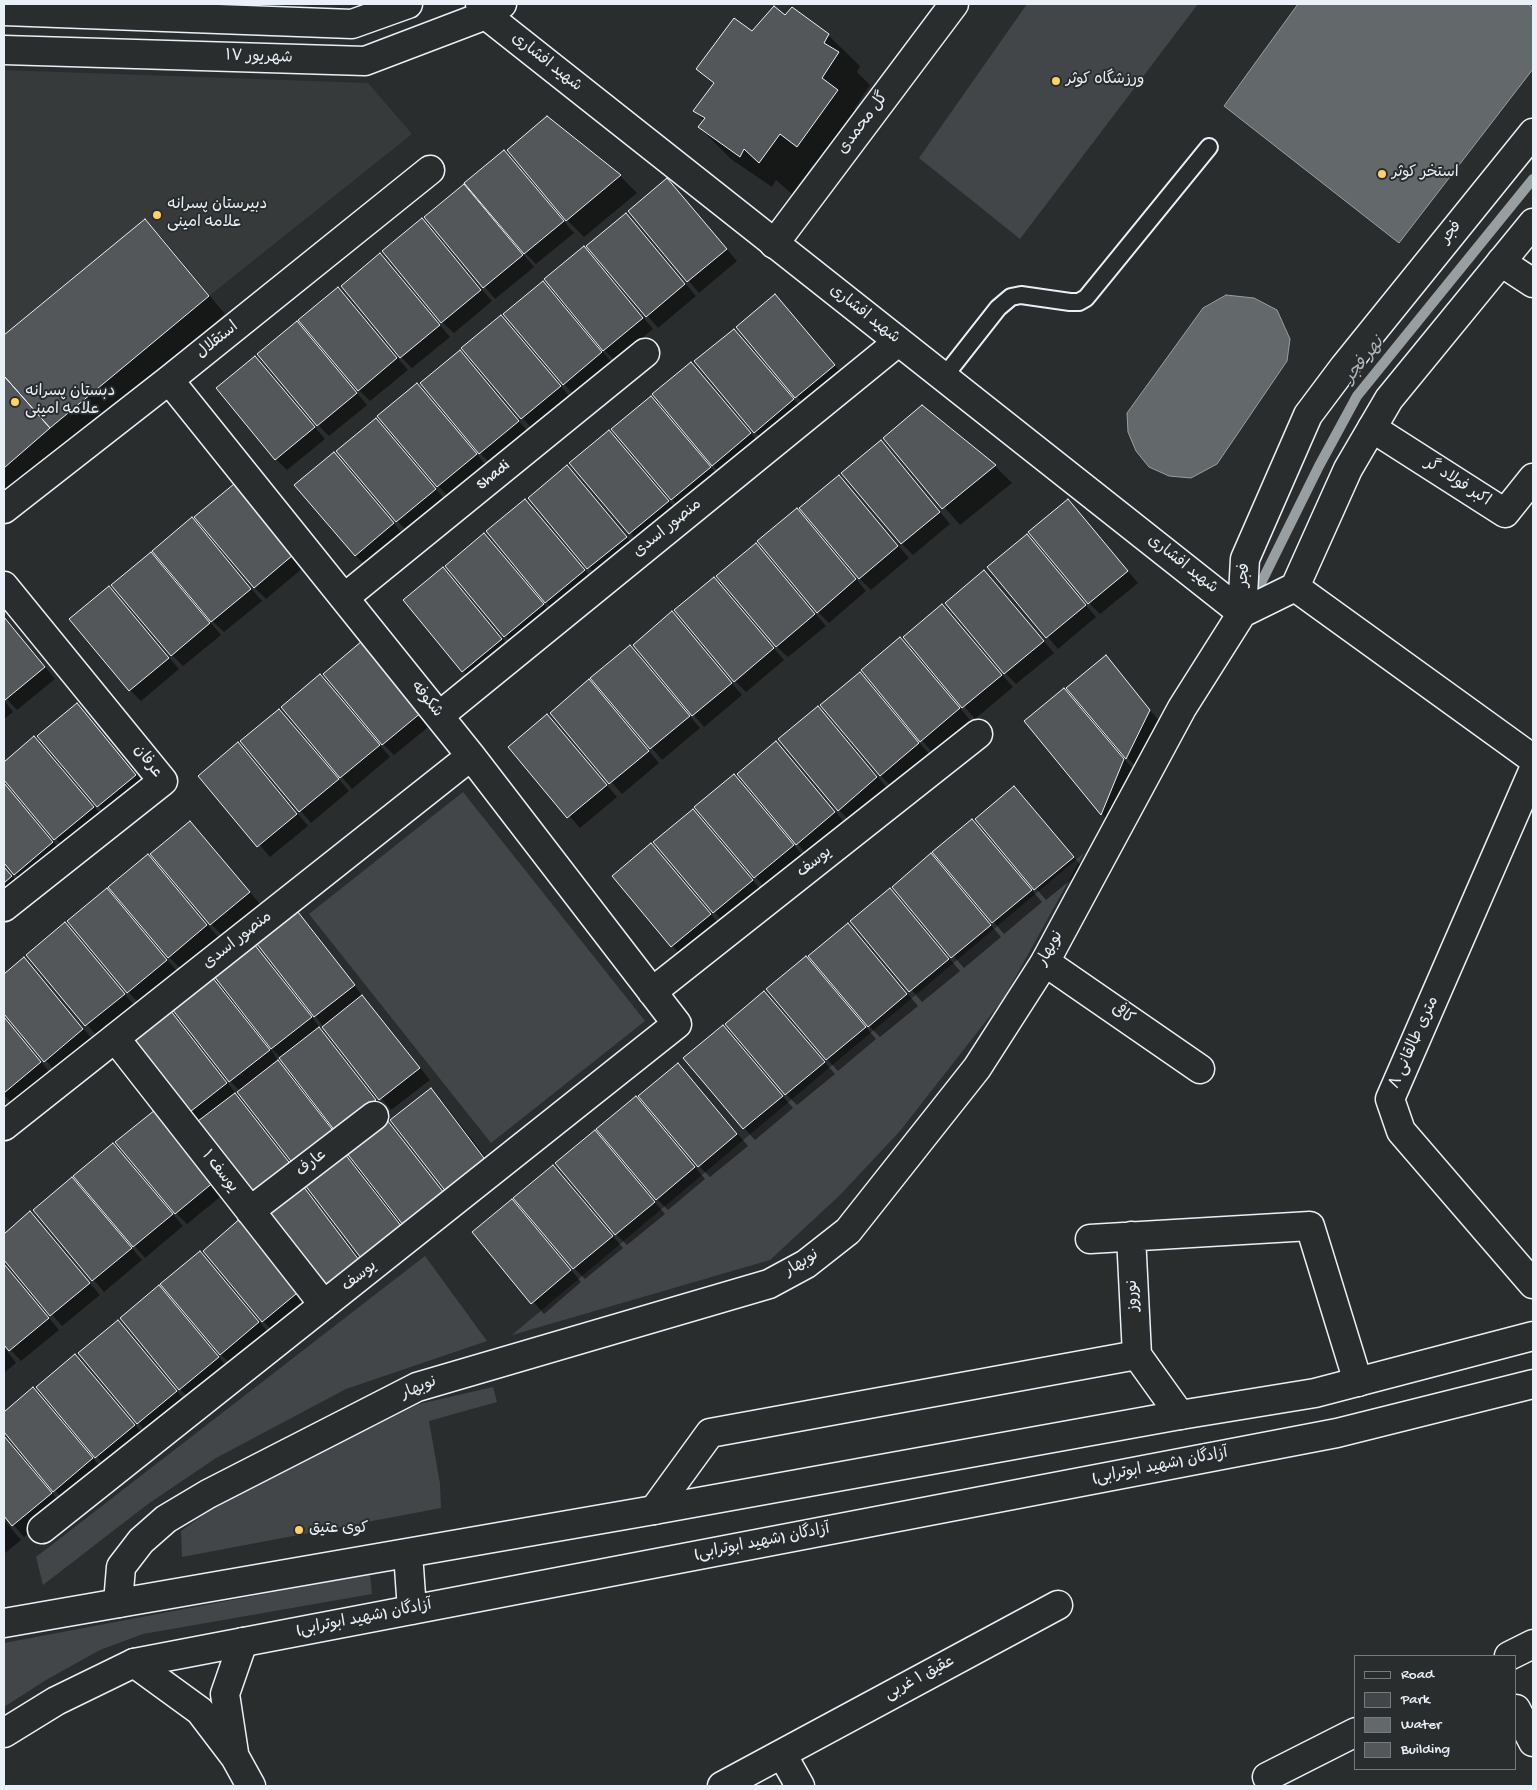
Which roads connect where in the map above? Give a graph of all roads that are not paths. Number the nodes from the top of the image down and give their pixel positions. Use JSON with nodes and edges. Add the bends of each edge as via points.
{"nodes":[{"id":1,"x":408,"y":4,"type":"edge"},
{"id":2,"x":954,"y":4,"type":"edge"},
{"id":3,"x":489,"y":8,"type":"edge"},
{"id":4,"x":4,"y":12,"type":"edge"},
{"id":5,"x":4,"y":50,"type":"edge"},
{"id":6,"x":1533,"y":133,"type":"edge"},
{"id":7,"x":1209,"y":147,"type":"dead end"},
{"id":8,"x":430,"y":170,"type":"dead end"},
{"id":9,"x":1533,"y":222,"type":"edge"},
{"id":10,"x":774,"y":244,"type":"junction"},
{"id":11,"x":1501,"y":262,"type":"junction"},
{"id":12,"x":1533,"y":283,"type":"edge"},
{"id":13,"x":898,"y":342,"type":"junction"},
{"id":14,"x":645,"y":353,"type":"dead end"},
{"id":15,"x":943,"y":378,"type":"junction"},
{"id":16,"x":169,"y":380,"type":"junction"},
{"id":17,"x":1372,"y":428,"type":"junction"},
{"id":18,"x":1533,"y":478,"type":"edge"},
{"id":19,"x":4,"y":509,"type":"edge"},
{"id":20,"x":4,"y":586,"type":"edge"},
{"id":21,"x":1294,"y":587,"type":"junction"},
{"id":22,"x":344,"y":598,"type":"junction"},
{"id":23,"x":1242,"y":612,"type":"junction"},
{"id":24,"x":439,"y":716,"type":"junction"},
{"id":25,"x":978,"y":734,"type":"dead end"},
{"id":26,"x":471,"y":756,"type":"junction"},
{"id":27,"x":1533,"y":759,"type":"edge"},
{"id":28,"x":1533,"y":771,"type":"edge"},
{"id":29,"x":4,"y":907,"type":"edge"},
{"id":30,"x":1045,"y":962,"type":"junction"},
{"id":31,"x":652,"y":992,"type":"junction"},
{"id":32,"x":677,"y":1024,"type":"joint"},
{"id":33,"x":115,"y":1038,"type":"junction"},
{"id":34,"x":1200,"y":1069,"type":"dead end"},
{"id":35,"x":374,"y":1116,"type":"dead end"},
{"id":36,"x":4,"y":1126,"type":"edge"},
{"id":37,"x":250,"y":1211,"type":"junction"},
{"id":38,"x":1131,"y":1236,"type":"junction"},
{"id":39,"x":1090,"y":1239,"type":"dead end"},
{"id":40,"x":1533,"y":1283,"type":"edge"},
{"id":41,"x":324,"y":1305,"type":"junction"},
{"id":42,"x":1533,"y":1336,"type":"edge"},
{"id":43,"x":1137,"y":1355,"type":"junction"},
{"id":44,"x":1358,"y":1382,"type":"junction"},
{"id":45,"x":1533,"y":1384,"type":"edge"},
{"id":46,"x":1180,"y":1415,"type":"junction"},
{"id":47,"x":654,"y":1510,"type":"junction"},
{"id":48,"x":42,"y":1529,"type":"dead end"},
{"id":49,"x":408,"y":1553,"type":"junction"},
{"id":50,"x":118,"y":1603,"type":"junction"},
{"id":51,"x":1058,"y":1605,"type":"dead end"},
{"id":52,"x":412,"y":1610,"type":"junction"},
{"id":53,"x":4,"y":1623,"type":"edge"},
{"id":54,"x":243,"y":1642,"type":"junction"},
{"id":55,"x":1533,"y":1644,"type":"edge"},
{"id":56,"x":1511,"y":1655,"type":"edge"},
{"id":57,"x":134,"y":1663,"type":"junction"},
{"id":58,"x":1517,"y":1710,"type":"edge"},
{"id":59,"x":4,"y":1733,"type":"edge"},
{"id":60,"x":1354,"y":1733,"type":"edge"},
{"id":61,"x":1533,"y":1742,"type":"edge"},
{"id":62,"x":782,"y":1754,"type":"junction"},
{"id":63,"x":235,"y":1757,"type":"junction"},
{"id":64,"x":1267,"y":1777,"type":"dead end"},
{"id":65,"x":251,"y":1786,"type":"edge"},
{"id":66,"x":722,"y":1786,"type":"edge"},
{"id":67,"x":800,"y":1786,"type":"edge"}],
"edges":[{"from":1,"to":4,"type":"street","via":[[352,24]]},
{"from":2,"to":10,"type":"street","name":"گل محمدی"},
{"from":3,"to":5,"type":"street","name":"۱۷ شهریور","via":[[365,61]]},
{"from":3,"to":10,"type":"street","name":"شهید افشاری"},
{"from":6,"to":23,"type":"street","name":"فجر","via":[[1308,415],[1245,559]]},
{"from":7,"to":15,"type":"lane","via":[[1086,298],[1070,302],[1021,295],[1011,297],[998,308]]},
{"from":8,"to":16,"type":"street","name":"استقلال"},
{"from":9,"to":11,"type":"street"},
{"from":10,"to":13,"type":"street","name":"شهید افشاری"},
{"from":11,"to":12,"type":"street"},
{"from":11,"to":17,"type":"street","via":[[1389,399]]},
{"from":13,"to":15,"type":"street","name":"شهید افشاری"},
{"from":13,"to":24,"type":"street","name":"منصور اسدی"},
{"from":14,"to":22,"type":"street","name":"Shadi"},
{"from":15,"to":23,"type":"street","name":"شهید افشاری"},
{"from":16,"to":19,"type":"street","name":"استقلال"},
{"from":16,"to":22,"type":"street","name":"شکوفه"},
{"from":17,"to":18,"type":"street","name":"اکبر فولاد گر","via":[[1505,513]]},
{"from":17,"to":21,"type":"street","via":[[1348,469]]},
{"from":20,"to":29,"type":"street","name":"عرفان","via":[[164,781]]},
{"from":21,"to":23,"type":"street","name":"فجر"},
{"from":21,"to":27,"type":"street"},
{"from":22,"to":24,"type":"street","name":"شکوفه"},
{"from":23,"to":30,"type":"street","name":"نوبهار","via":[[1182,708]]},
{"from":24,"to":26,"type":"street","name":"شکوفه"},
{"from":25,"to":31,"type":"street","name":"یوسف"},
{"from":26,"to":31,"type":"street","name":"شکوفه"},
{"from":26,"to":33,"type":"street","name":"منصور اسدی"},
{"from":28,"to":40,"type":"street","name":"۸ متری طالقانی","via":[[1390,1099],[1402,1131]]},
{"from":30,"to":34,"type":"street","name":"کافی"},
{"from":30,"to":50,"type":"street","name":"نوبهار","via":[[977,1068],[848,1231],[806,1264],[769,1284],[417,1388],[208,1494],[166,1519],[141,1542],[121,1567]]},
{"from":31,"to":32,"type":"street","name":"شکوفه"},
{"from":32,"to":41,"type":"street","name":"یوسف"},
{"from":33,"to":36,"type":"street","name":"منصور اسدی"},
{"from":33,"to":37,"type":"street","name":"یوسف ۱"},
{"from":35,"to":37,"type":"street","name":"عارف"},
{"from":37,"to":41,"type":"street","name":"یوسف ۱"},
{"from":38,"to":39,"type":"street"},
{"from":38,"to":43,"type":"street","name":"نوروز"},
{"from":38,"to":44,"type":"street","via":[[1310,1226]]},
{"from":41,"to":48,"type":"street","name":"یوسف"},
{"from":42,"to":44,"type":"street"},
{"from":43,"to":46,"type":"street"},
{"from":43,"to":47,"type":"street","via":[[710,1433]]},
{"from":44,"to":46,"type":"street","via":[[1315,1393]]},
{"from":45,"to":52,"type":"street","name":"آزادگان (شهید ابوترابی)","via":[[1338,1433]]},
{"from":46,"to":47,"type":"street"},
{"from":47,"to":49,"type":"street"},
{"from":49,"to":50,"type":"street"},
{"from":49,"to":52,"type":"street"},
{"from":50,"to":53,"type":"street"},
{"from":51,"to":62,"type":"street","name":"عقیق ۱ غربی"},
{"from":52,"to":54,"type":"street","name":"آزادگان (شهید ابوترابی)"},
{"from":54,"to":57,"type":"street","name":"آزادگان (شهید ابوترابی)"},
{"from":54,"to":63,"type":"street","via":[[225,1694]]},
{"from":55,"to":56,"type":"street"},
{"from":57,"to":59,"type":"street","name":"آزادگان (شهید ابوترابی)","via":[[56,1701]]},
{"from":57,"to":63,"type":"street","via":[[200,1711]]},
{"from":58,"to":61,"type":"street"},
{"from":60,"to":64,"type":"street"},
{"from":62,"to":66,"type":"street","name":"عقیق ۱ غربی"},
{"from":62,"to":67,"type":"street"},
{"from":63,"to":65,"type":"street"}]}
